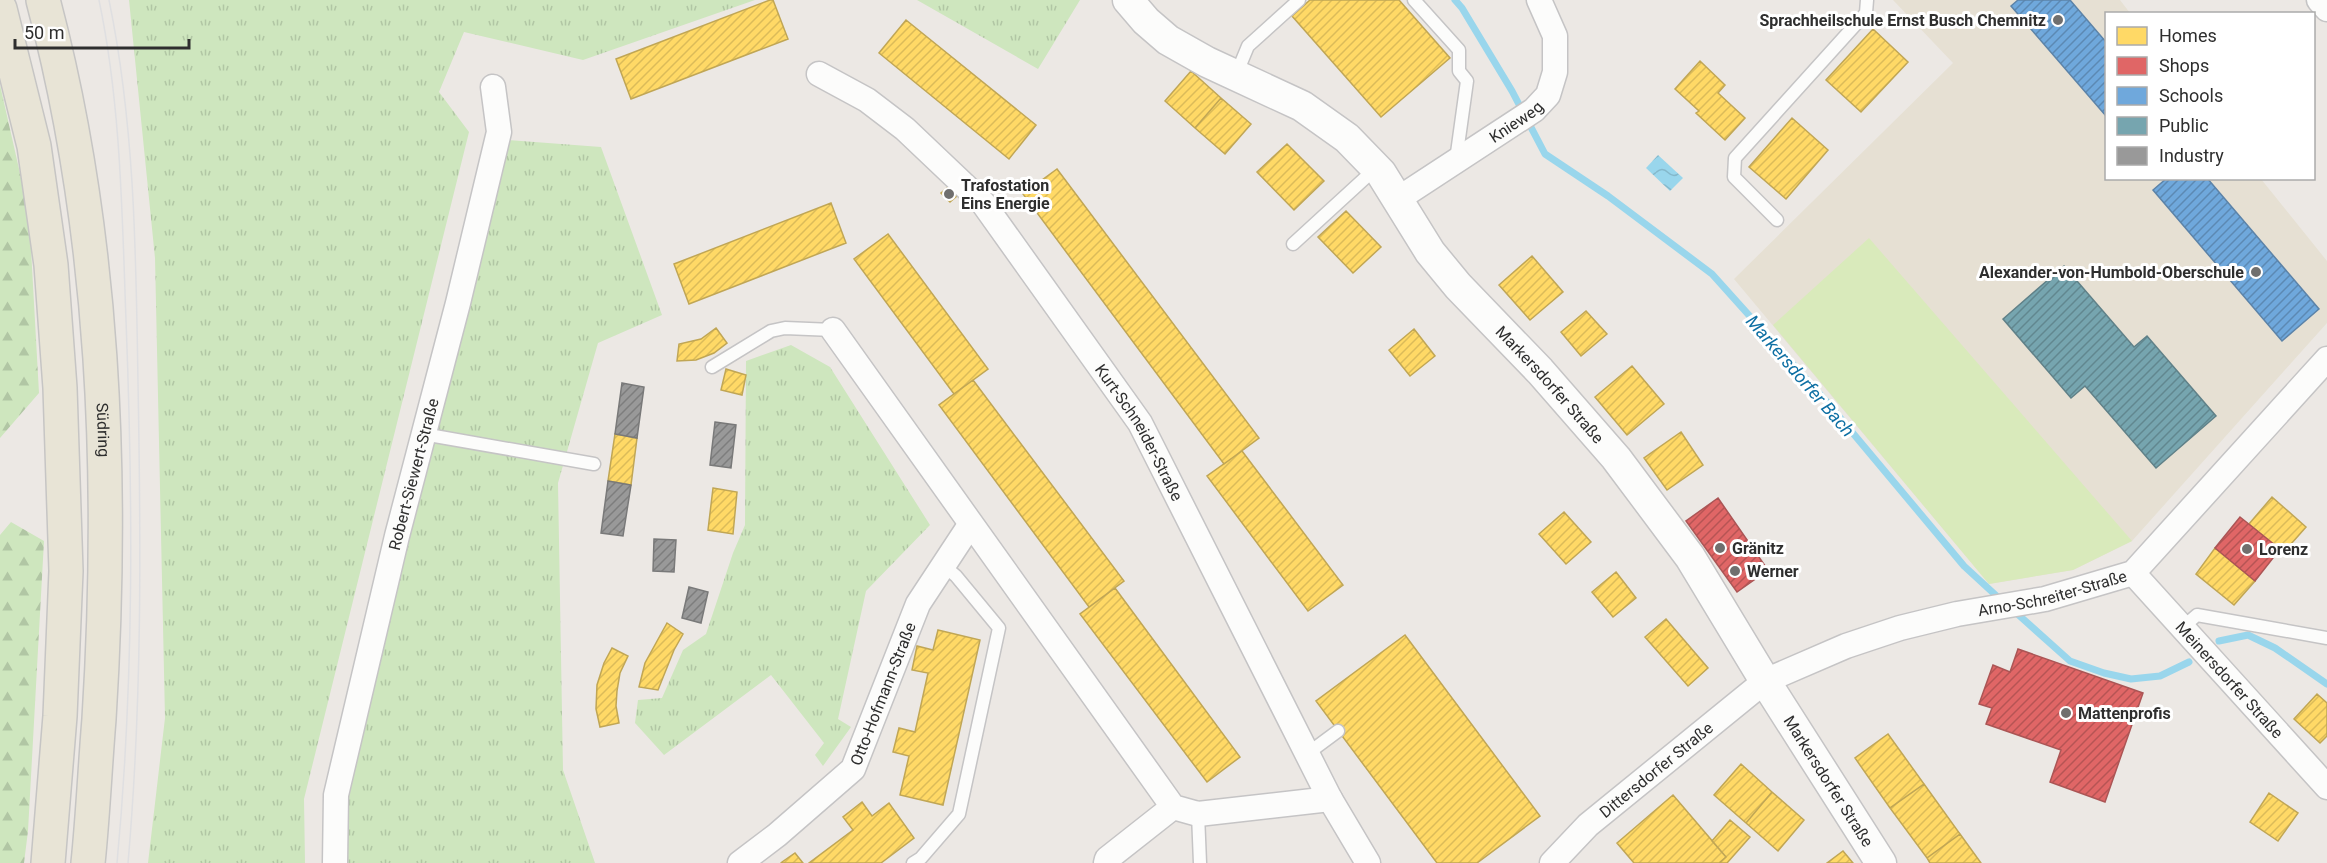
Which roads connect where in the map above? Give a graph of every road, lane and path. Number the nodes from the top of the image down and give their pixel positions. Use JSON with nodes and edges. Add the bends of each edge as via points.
{"nodes":[{"id":1,"x":43,"y":0,"type":"edge"},
{"id":2,"x":1128,"y":0,"type":"edge"},
{"id":3,"x":1299,"y":0,"type":"edge"},
{"id":4,"x":1414,"y":0,"type":"edge"},
{"id":5,"x":1539,"y":0,"type":"edge"},
{"id":6,"x":1867,"y":0,"type":"edge"},
{"id":7,"x":2319,"y":0,"type":"edge"},
{"id":8,"x":0,"y":9,"type":"edge"},
{"id":9,"x":2327,"y":9,"type":"edge"},
{"id":10,"x":819,"y":74,"type":"dead end"},
{"id":11,"x":1236,"y":75,"type":"junction"},
{"id":12,"x":493,"y":87,"type":"dead end"},
{"id":13,"x":1456,"y":161,"type":"junction"},
{"id":14,"x":1376,"y":168,"type":"junction"},
{"id":15,"x":1398,"y":199,"type":"junction"},
{"id":16,"x":1777,"y":220,"type":"dead end"},
{"id":17,"x":1293,"y":244,"type":"dead end"},
{"id":18,"x":832,"y":330,"type":"joint"},
{"id":19,"x":2327,"y":359,"type":"edge"},
{"id":20,"x":712,"y":367,"type":"dead end"},
{"id":21,"x":423,"y":434,"type":"junction"},
{"id":22,"x":594,"y":464,"type":"dead end"},
{"id":23,"x":970,"y":525,"type":"junction"},
{"id":24,"x":943,"y":565,"type":"junction"},
{"id":25,"x":2133,"y":573,"type":"junction"},
{"id":26,"x":2183,"y":627,"type":"junction"},
{"id":27,"x":2327,"y":638,"type":"edge"},
{"id":28,"x":1765,"y":681,"type":"junction"},
{"id":29,"x":1338,"y":731,"type":"dead end"},
{"id":30,"x":1307,"y":754,"type":"junction"},
{"id":31,"x":2327,"y":786,"type":"edge"},
{"id":32,"x":1330,"y":799,"type":"junction"},
{"id":33,"x":1173,"y":807,"type":"junction"},
{"id":34,"x":1198,"y":814,"type":"junction"},
{"id":35,"x":48,"y":863,"type":"edge"},
{"id":36,"x":88,"y":863,"type":"edge"},
{"id":37,"x":335,"y":863,"type":"edge"},
{"id":38,"x":740,"y":863,"type":"edge"},
{"id":39,"x":913,"y":863,"type":"edge"},
{"id":40,"x":1106,"y":863,"type":"edge"},
{"id":41,"x":1200,"y":863,"type":"edge"},
{"id":42,"x":1368,"y":863,"type":"edge"},
{"id":43,"x":1552,"y":863,"type":"edge"},
{"id":44,"x":1881,"y":863,"type":"edge"}],
"edges":[{"from":1,"to":36,"type":"main road","name":"Südring","via":[[83,202],[101,388],[104,591]]},
{"from":2,"to":11,"type":"street","name":"Markersdorfer Straße","via":[[1168,40]]},
{"from":3,"to":11,"type":"lane","via":[[1248,46]]},
{"from":4,"to":13,"type":"lane","via":[[1459,50],[1459,71],[1467,81]]},
{"from":5,"to":13,"type":"street","name":"Knieweg","via":[[1554,36],[1555,72],[1548,94],[1534,110]]},
{"from":6,"to":16,"type":"lane","via":[[1866,13],[1734,158],[1734,177]]},
{"from":7,"to":9,"type":"street"},
{"from":8,"to":35,"type":"main road","via":[[34,146],[51,265],[60,388],[66,571]]},
{"from":10,"to":30,"type":"street","name":"Kurt-Schneider-Straße","via":[[867,100],[905,129],[983,203],[1140,423]]},
{"from":11,"to":14,"type":"street","name":"Markersdorfer Straße","via":[[1302,106],[1347,138]]},
{"from":12,"to":21,"type":"street","name":"Robert-Siewert-Straße","via":[[499,132]]},
{"from":13,"to":15,"type":"street","name":"Knieweg"},
{"from":14,"to":15,"type":"street","name":"Markersdorfer Straße"},
{"from":14,"to":17,"type":"lane"},
{"from":15,"to":28,"type":"street","name":"Markersdorfer Straße","via":[[1430,252],[1458,286],[1616,458],[1690,557]]},
{"from":18,"to":20,"type":"lane","via":[[771,331]]},
{"from":18,"to":23,"type":"street"},
{"from":19,"to":25,"type":"street","name":"Arno-Schreiter-Straße"},
{"from":21,"to":22,"type":"lane"},
{"from":21,"to":37,"type":"street","name":"Robert-Siewert-Straße","via":[[336,795]]},
{"from":23,"to":24,"type":"street","name":"Otto-Hofmann-Straße"},
{"from":23,"to":33,"type":"street"},
{"from":24,"to":38,"type":"street","name":"Otto-Hofmann-Straße","via":[[918,604],[852,769]]},
{"from":24,"to":39,"type":"lane","via":[[999,628],[959,814]]},
{"from":25,"to":26,"type":"street","name":"Meinersdorfer Straße"},
{"from":25,"to":28,"type":"street","name":"Arno-Schreiter-Straße","via":[[2045,599],[1900,628]]},
{"from":26,"to":27,"type":"lane","via":[[2197,615]]},
{"from":26,"to":31,"type":"street","name":"Meinersdorfer Straße"},
{"from":28,"to":43,"type":"street","name":"Dittersdorfer Straße","via":[[1588,825]]},
{"from":28,"to":44,"type":"street","name":"Markersdorfer Straße"},
{"from":29,"to":30,"type":"lane"},
{"from":30,"to":32,"type":"street","name":"Kurt-Schneider-Straße"},
{"from":32,"to":34,"type":"street"},
{"from":32,"to":42,"type":"street","name":"Kurt-Schneider-Straße"},
{"from":33,"to":34,"type":"street"},
{"from":33,"to":40,"type":"street"},
{"from":34,"to":41,"type":"lane"}]}
